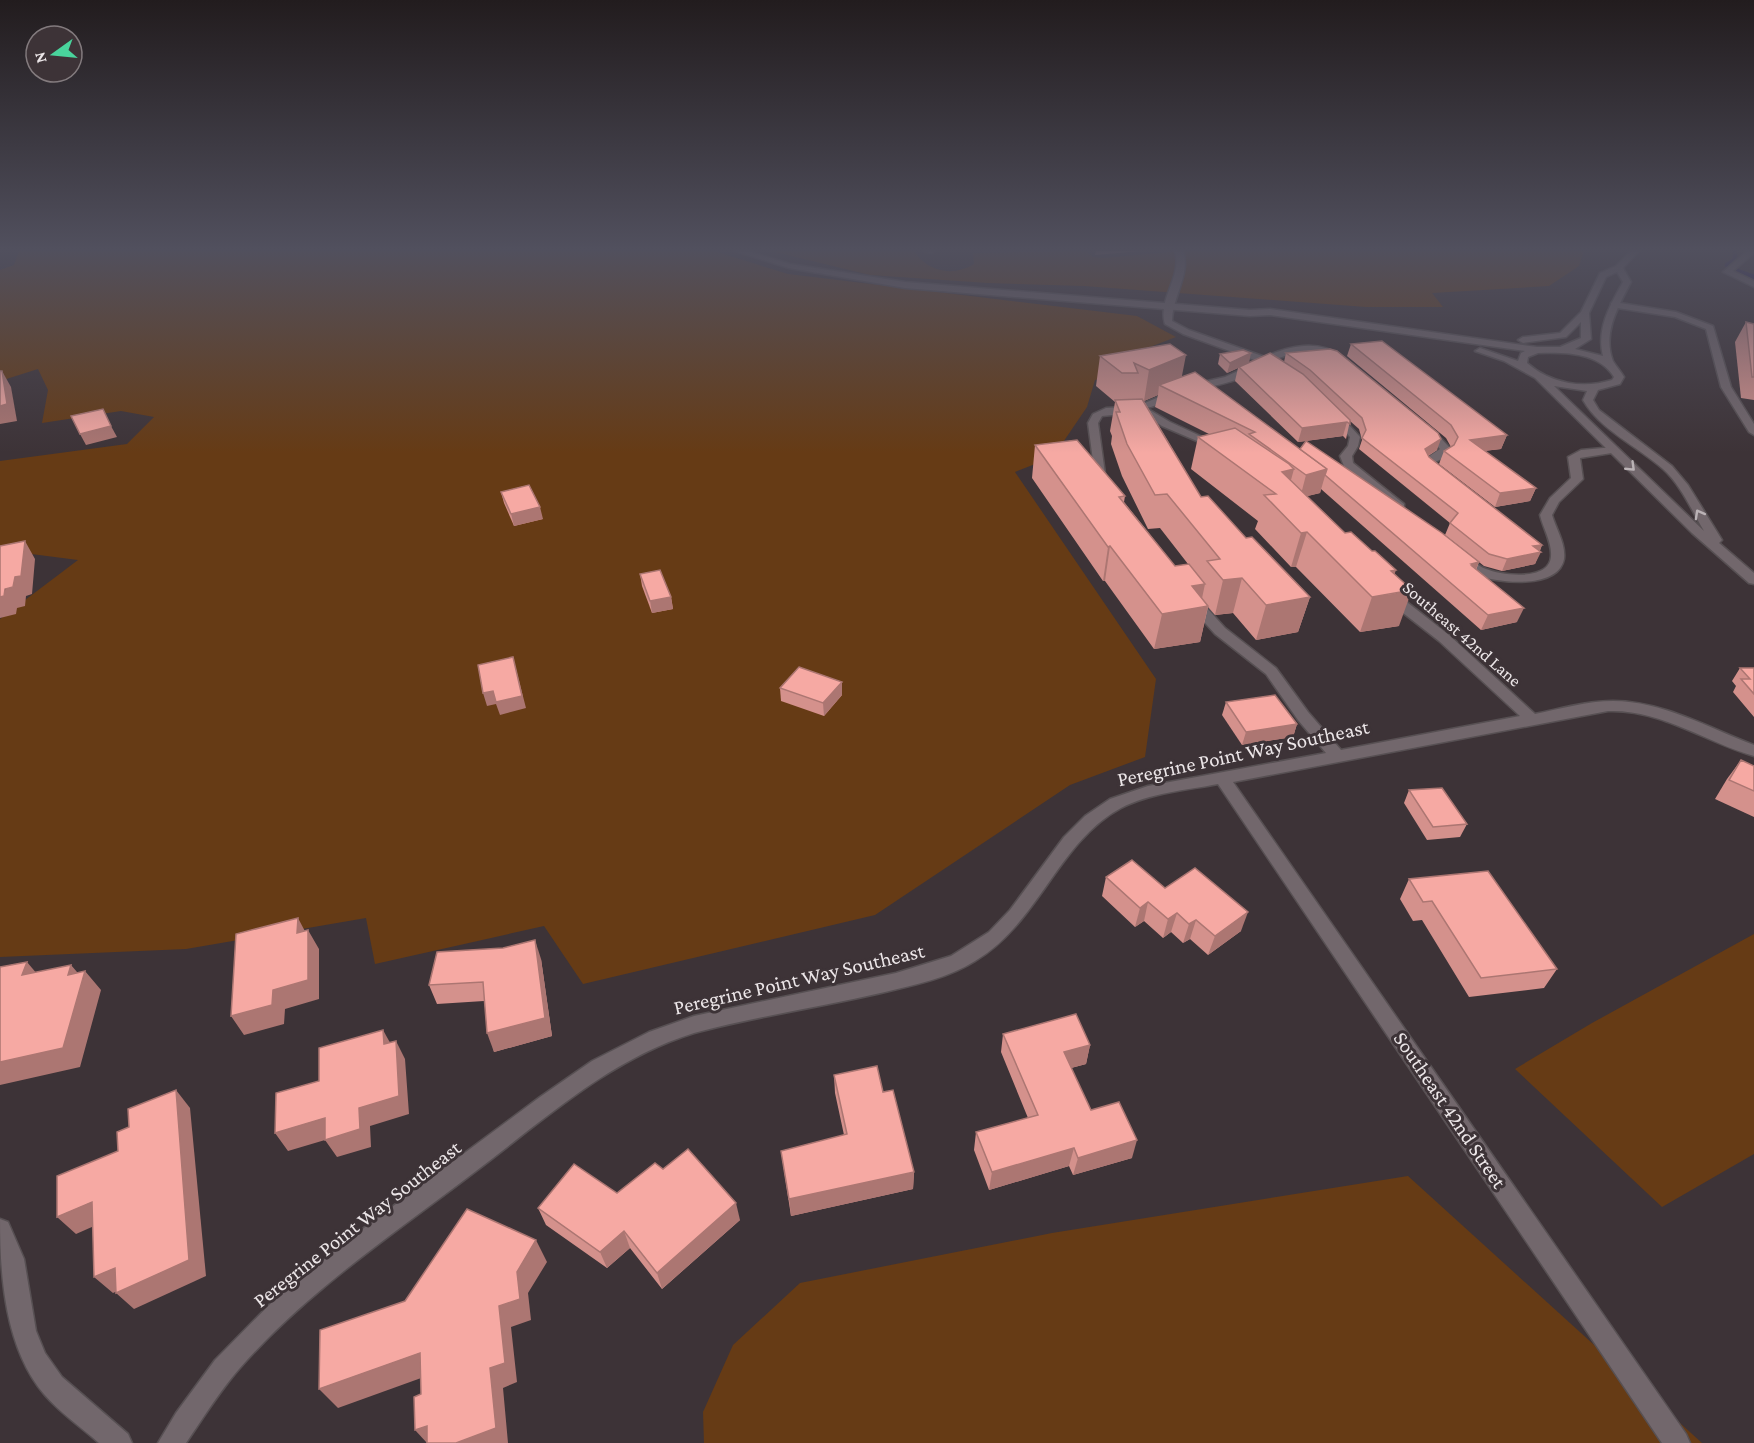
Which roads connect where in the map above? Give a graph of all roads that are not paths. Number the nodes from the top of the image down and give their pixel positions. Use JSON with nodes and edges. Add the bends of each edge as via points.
{"nodes":[{"id":1,"x":1167,"y":318,"type":"edge"},
{"id":2,"x":1264,"y":318,"type":"edge"},
{"id":3,"x":1311,"y":318,"type":"edge"},
{"id":4,"x":1580,"y":318,"type":"edge"},
{"id":5,"x":1584,"y":318,"type":"edge"},
{"id":6,"x":1610,"y":318,"type":"edge"},
{"id":7,"x":1688,"y":318,"type":"edge"},
{"id":8,"x":1412,"y":334,"type":"junction"},
{"id":9,"x":1552,"y":349,"type":"junction"},
{"id":10,"x":1537,"y":350,"type":"junction"},
{"id":11,"x":1267,"y":360,"type":"junction"},
{"id":12,"x":1346,"y":364,"type":"edge"},
{"id":13,"x":1610,"y":365,"type":"junction"},
{"id":14,"x":1527,"y":369,"type":"junction"},
{"id":15,"x":1292,"y":376,"type":"edge"},
{"id":16,"x":1538,"y":376,"type":"junction"},
{"id":17,"x":1594,"y":387,"type":"junction"},
{"id":18,"x":1324,"y":406,"type":"edge"},
{"id":19,"x":1138,"y":408,"type":"junction"},
{"id":20,"x":1414,"y":420,"type":"edge"},
{"id":21,"x":1754,"y":432,"type":"edge"},
{"id":22,"x":1614,"y":450,"type":"junction"},
{"id":23,"x":1224,"y":451,"type":"edge"},
{"id":24,"x":1448,"y":479,"type":"edge"},
{"id":25,"x":1110,"y":496,"type":"edge"},
{"id":26,"x":1409,"y":514,"type":"edge"},
{"id":27,"x":1452,"y":550,"type":"edge"},
{"id":28,"x":1731,"y":559,"type":"junction"},
{"id":29,"x":1754,"y":580,"type":"edge"},
{"id":30,"x":1380,"y":587,"type":"edge"},
{"id":31,"x":1187,"y":593,"type":"edge"},
{"id":32,"x":1532,"y":719,"type":"junction"},
{"id":33,"x":1754,"y":751,"type":"edge"},
{"id":34,"x":1337,"y":756,"type":"junction"},
{"id":35,"x":1222,"y":778,"type":"junction"},
{"id":36,"x":0,"y":1230,"type":"edge"},
{"id":37,"x":119,"y":1443,"type":"edge"},
{"id":38,"x":171,"y":1443,"type":"edge"},
{"id":39,"x":1677,"y":1443,"type":"edge"}],
"edges":[{"from":1,"to":11,"type":"street","via":[[1171,325]]},
{"from":2,"to":14,"type":"street","via":[[1474,350]]},
{"from":3,"to":8,"type":"street"},
{"from":4,"to":8,"type":"street","via":[[1563,335],[1542,339]]},
{"from":5,"to":9,"type":"street","via":[[1586,339],[1575,346]]},
{"from":6,"to":13,"type":"street","via":[[1603,341]]},
{"from":7,"to":21,"type":"street","via":[[1710,328],[1726,387]]},
{"from":8,"to":10,"type":"street"},
{"from":9,"to":10,"type":"street"},
{"from":9,"to":13,"type":"street","via":[[1590,355]]},
{"from":10,"to":14,"type":"street","via":[[1521,359]]},
{"from":11,"to":12,"type":"street","via":[[1293,348],[1307,348],[1338,357]]},
{"from":11,"to":15,"type":"street"},
{"from":11,"to":19,"type":"street","via":[[1228,379],[1189,388]]},
{"from":13,"to":17,"type":"street","via":[[1617,371],[1616,382]]},
{"from":14,"to":16,"type":"street"},
{"from":16,"to":17,"type":"street","via":[[1565,385]]},
{"from":16,"to":22,"type":"street"},
{"from":28,"to":17,"type":"street","one_way":true,"via":[[1668,468],[1595,412],[1588,400]]},
{"from":18,"to":26,"type":"street","via":[[1355,437],[1346,456],[1348,464]]},
{"from":19,"to":23,"type":"street"},
{"from":19,"to":25,"type":"street","via":[[1106,411],[1098,414],[1093,423],[1098,476]]},
{"from":20,"to":24,"type":"street","via":[[1446,449],[1429,461]]},
{"from":22,"to":27,"type":"street","via":[[1574,457],[1577,479],[1554,500],[1546,515],[1555,540],[1552,552],[1556,564],[1545,574],[1502,578],[1478,571]]},
{"from":22,"to":28,"type":"street","one_way":true},
{"from":28,"to":29,"type":"street"},
{"from":30,"to":32,"type":"street","name":"Southeast 42nd Lane","via":[[1444,638]]},
{"from":31,"to":34,"type":"street","via":[[1220,631],[1271,671]]},
{"from":32,"to":33,"type":"street","name":"Peregrine Point Way Southeast","via":[[1600,707],[1635,708]]},
{"from":32,"to":34,"type":"street","name":"Peregrine Point Way Southeast"},
{"from":34,"to":35,"type":"street","name":"Peregrine Point Way Southeast"},
{"from":35,"to":38,"type":"street","name":"Peregrine Point Way Southeast","via":[[1129,796],[1110,804],[1069,842],[1027,905],[995,938],[944,968],[689,1026],[611,1058],[318,1279],[280,1312],[230,1361]]},
{"from":35,"to":39,"type":"street","name":"Southeast 42nd Street"},
{"from":36,"to":37,"type":"street","via":[[12,1258],[24,1331],[36,1361],[53,1386]]}]}
